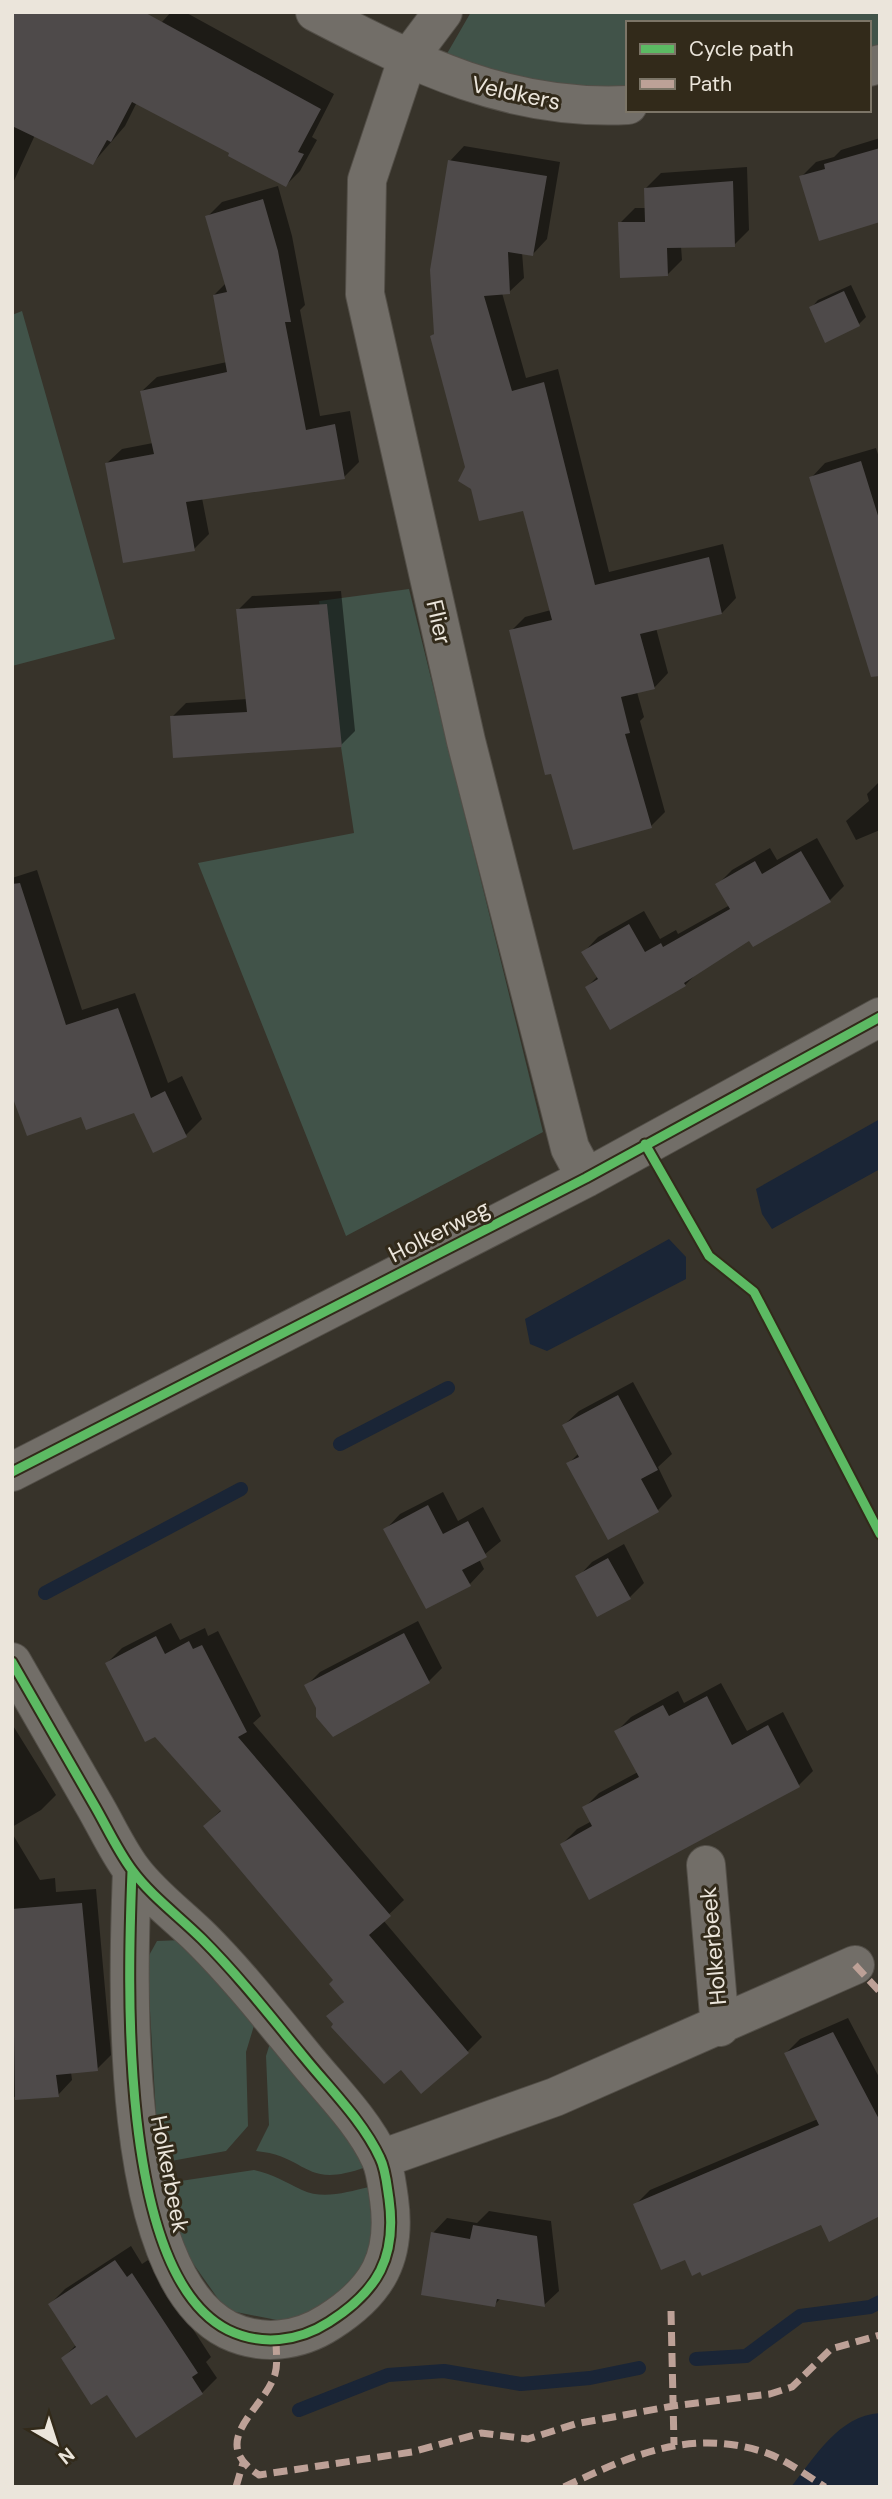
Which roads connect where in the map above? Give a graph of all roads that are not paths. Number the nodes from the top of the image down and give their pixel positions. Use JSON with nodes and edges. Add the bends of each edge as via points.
{"nodes":[{"id":1,"x":315,"y":12,"type":"edge"},
{"id":2,"x":443,"y":12,"type":"edge"},
{"id":3,"x":407,"y":60,"type":"junction"},
{"id":4,"x":626,"y":105,"type":"edge"},
{"id":5,"x":880,"y":1017,"type":"edge"},
{"id":6,"x":586,"y":1178,"type":"junction"},
{"id":7,"x":12,"y":1472,"type":"edge"},
{"id":8,"x":12,"y":1662,"type":"edge"},
{"id":9,"x":706,"y":1865,"type":"dead end"},
{"id":10,"x":132,"y":1871,"type":"junction"},
{"id":11,"x":855,"y":1965,"type":"dead end"},
{"id":12,"x":720,"y":2027,"type":"junction"},
{"id":13,"x":381,"y":2160,"type":"junction"}],
"edges":[{"from":1,"to":3,"type":"street","name":"Veldkers"},
{"from":2,"to":3,"type":"street"},
{"from":3,"to":4,"type":"street","name":"Veldkers","via":[[457,80],[519,95],[583,107]]},
{"from":3,"to":6,"type":"street","name":"Flier","via":[[367,180],[365,294],[470,755],[570,1148]]},
{"from":5,"to":6,"type":"street","name":"Holkerweg"},
{"from":6,"to":7,"type":"street","name":"Holkerweg"},
{"from":8,"to":10,"type":"street","name":"Holkerbeek"},
{"from":9,"to":12,"type":"street","name":"Holkerbeek"},
{"from":10,"to":13,"type":"street","name":"Holkerbeek","via":[[256,1998]]},
{"from":10,"to":13,"type":"street","name":"Holkerbeek","via":[[131,2053],[144,2160],[156,2222],[195,2305],[228,2329],[276,2341],[303,2336],[348,2308],[374,2284],[388,2256],[393,2230]]},
{"from":11,"to":12,"type":"street","name":"Holkerbeek"},
{"from":12,"to":13,"type":"street","name":"Holkerbeek","via":[[555,2097]]}]}
